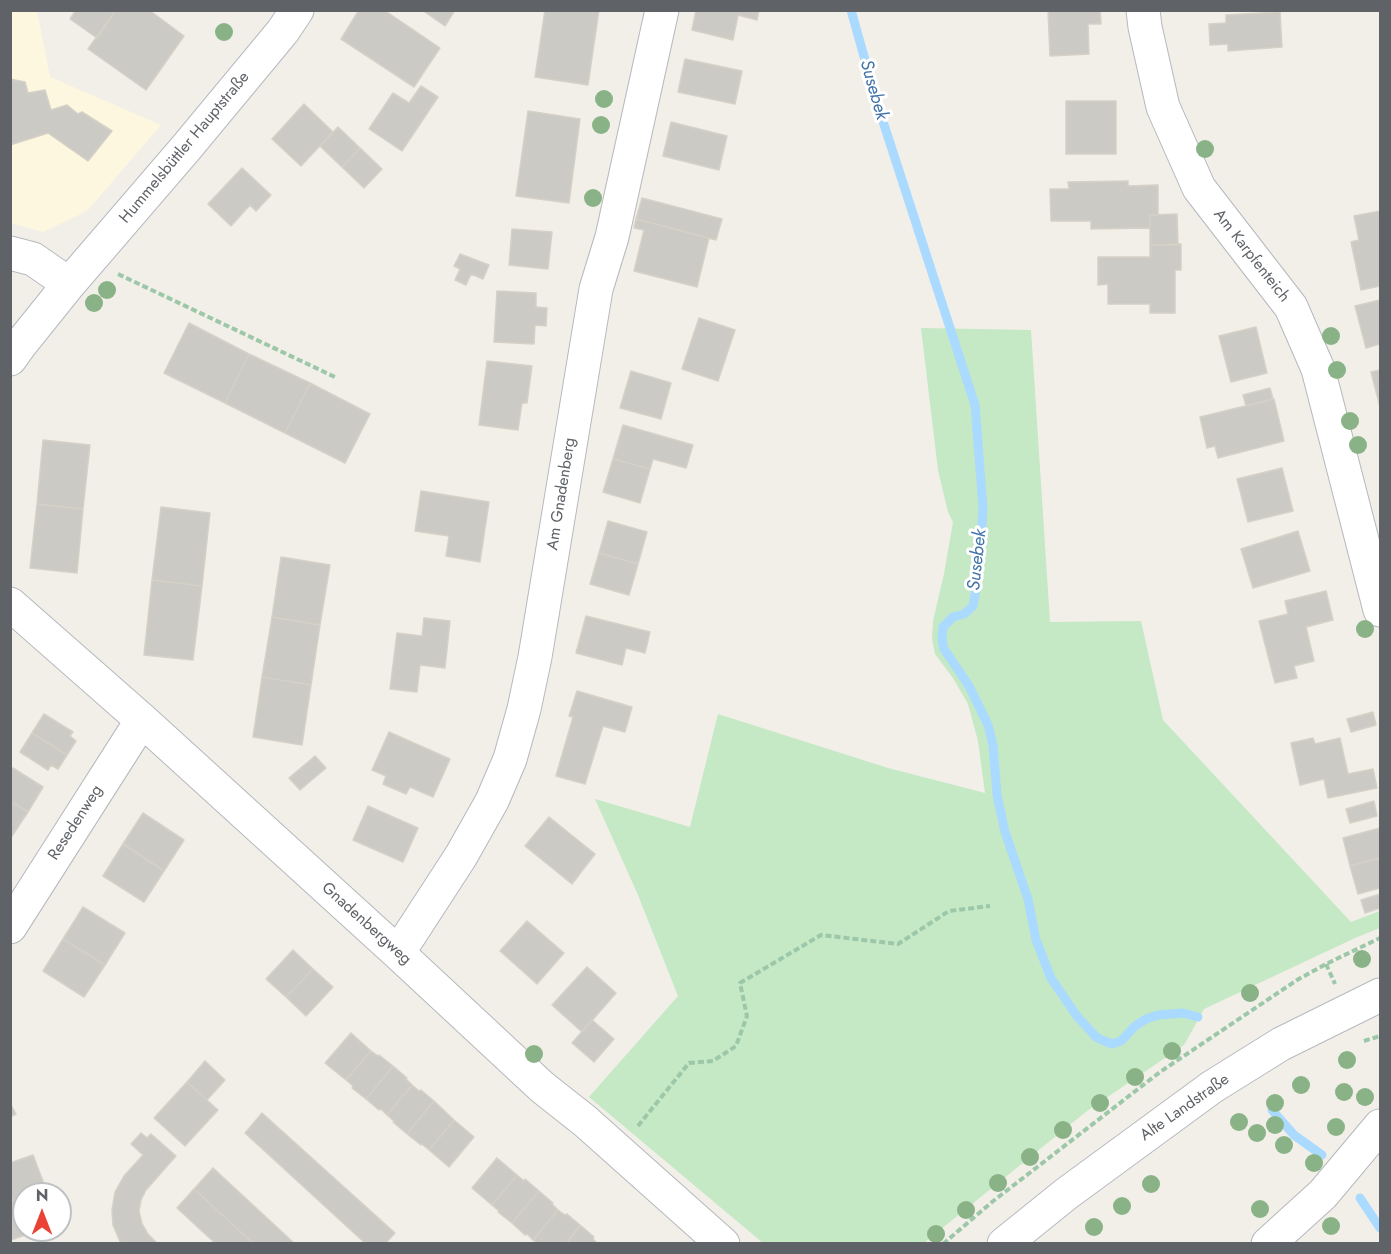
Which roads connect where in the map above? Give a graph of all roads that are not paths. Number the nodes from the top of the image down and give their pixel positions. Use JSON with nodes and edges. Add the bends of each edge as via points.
{"nodes":[{"id":1,"x":297,"y":10,"type":"edge"},
{"id":2,"x":662,"y":10,"type":"edge"},
{"id":3,"x":1143,"y":10,"type":"edge"},
{"id":4,"x":10,"y":253,"type":"edge"},
{"id":5,"x":69,"y":284,"type":"junction"},
{"id":6,"x":10,"y":359,"type":"edge"},
{"id":7,"x":10,"y":604,"type":"edge"},
{"id":8,"x":1380,"y":610,"type":"edge"},
{"id":9,"x":142,"y":720,"type":"junction"},
{"id":10,"x":10,"y":927,"type":"edge"},
{"id":11,"x":399,"y":953,"type":"junction"},
{"id":12,"x":1380,"y":995,"type":"edge"},
{"id":13,"x":1380,"y":1126,"type":"edge"},
{"id":14,"x":723,"y":1244,"type":"edge"},
{"id":15,"x":1004,"y":1244,"type":"edge"},
{"id":16,"x":1268,"y":1244,"type":"edge"}],
"edges":[{"from":1,"to":5,"type":"street","name":"Hummelsbüttler Hauptstraße","via":[[194,140]]},
{"from":2,"to":11,"type":"street","name":"Am Gnadenberg","via":[[612,237],[596,289],[525,709],[492,801]]},
{"from":3,"to":8,"type":"street","name":"Am Karpfenteich","via":[[1163,107],[1199,188],[1290,306],[1318,369]]},
{"from":4,"to":5,"type":"street","via":[[33,260]]},
{"from":5,"to":6,"type":"street","name":"Hummelsbüttler Hauptstraße"},
{"from":7,"to":9,"type":"street","name":"Gnadenbergweg"},
{"from":9,"to":10,"type":"street","name":"Resedenweg"},
{"from":9,"to":11,"type":"street","name":"Gnadenbergweg"},
{"from":11,"to":14,"type":"street","name":"Gnadenbergweg","via":[[542,1087]]},
{"from":12,"to":15,"type":"street","name":"Alte Landstraße","via":[[1281,1044],[1212,1087]]},
{"from":13,"to":16,"type":"street","via":[[1323,1194]]}]}
